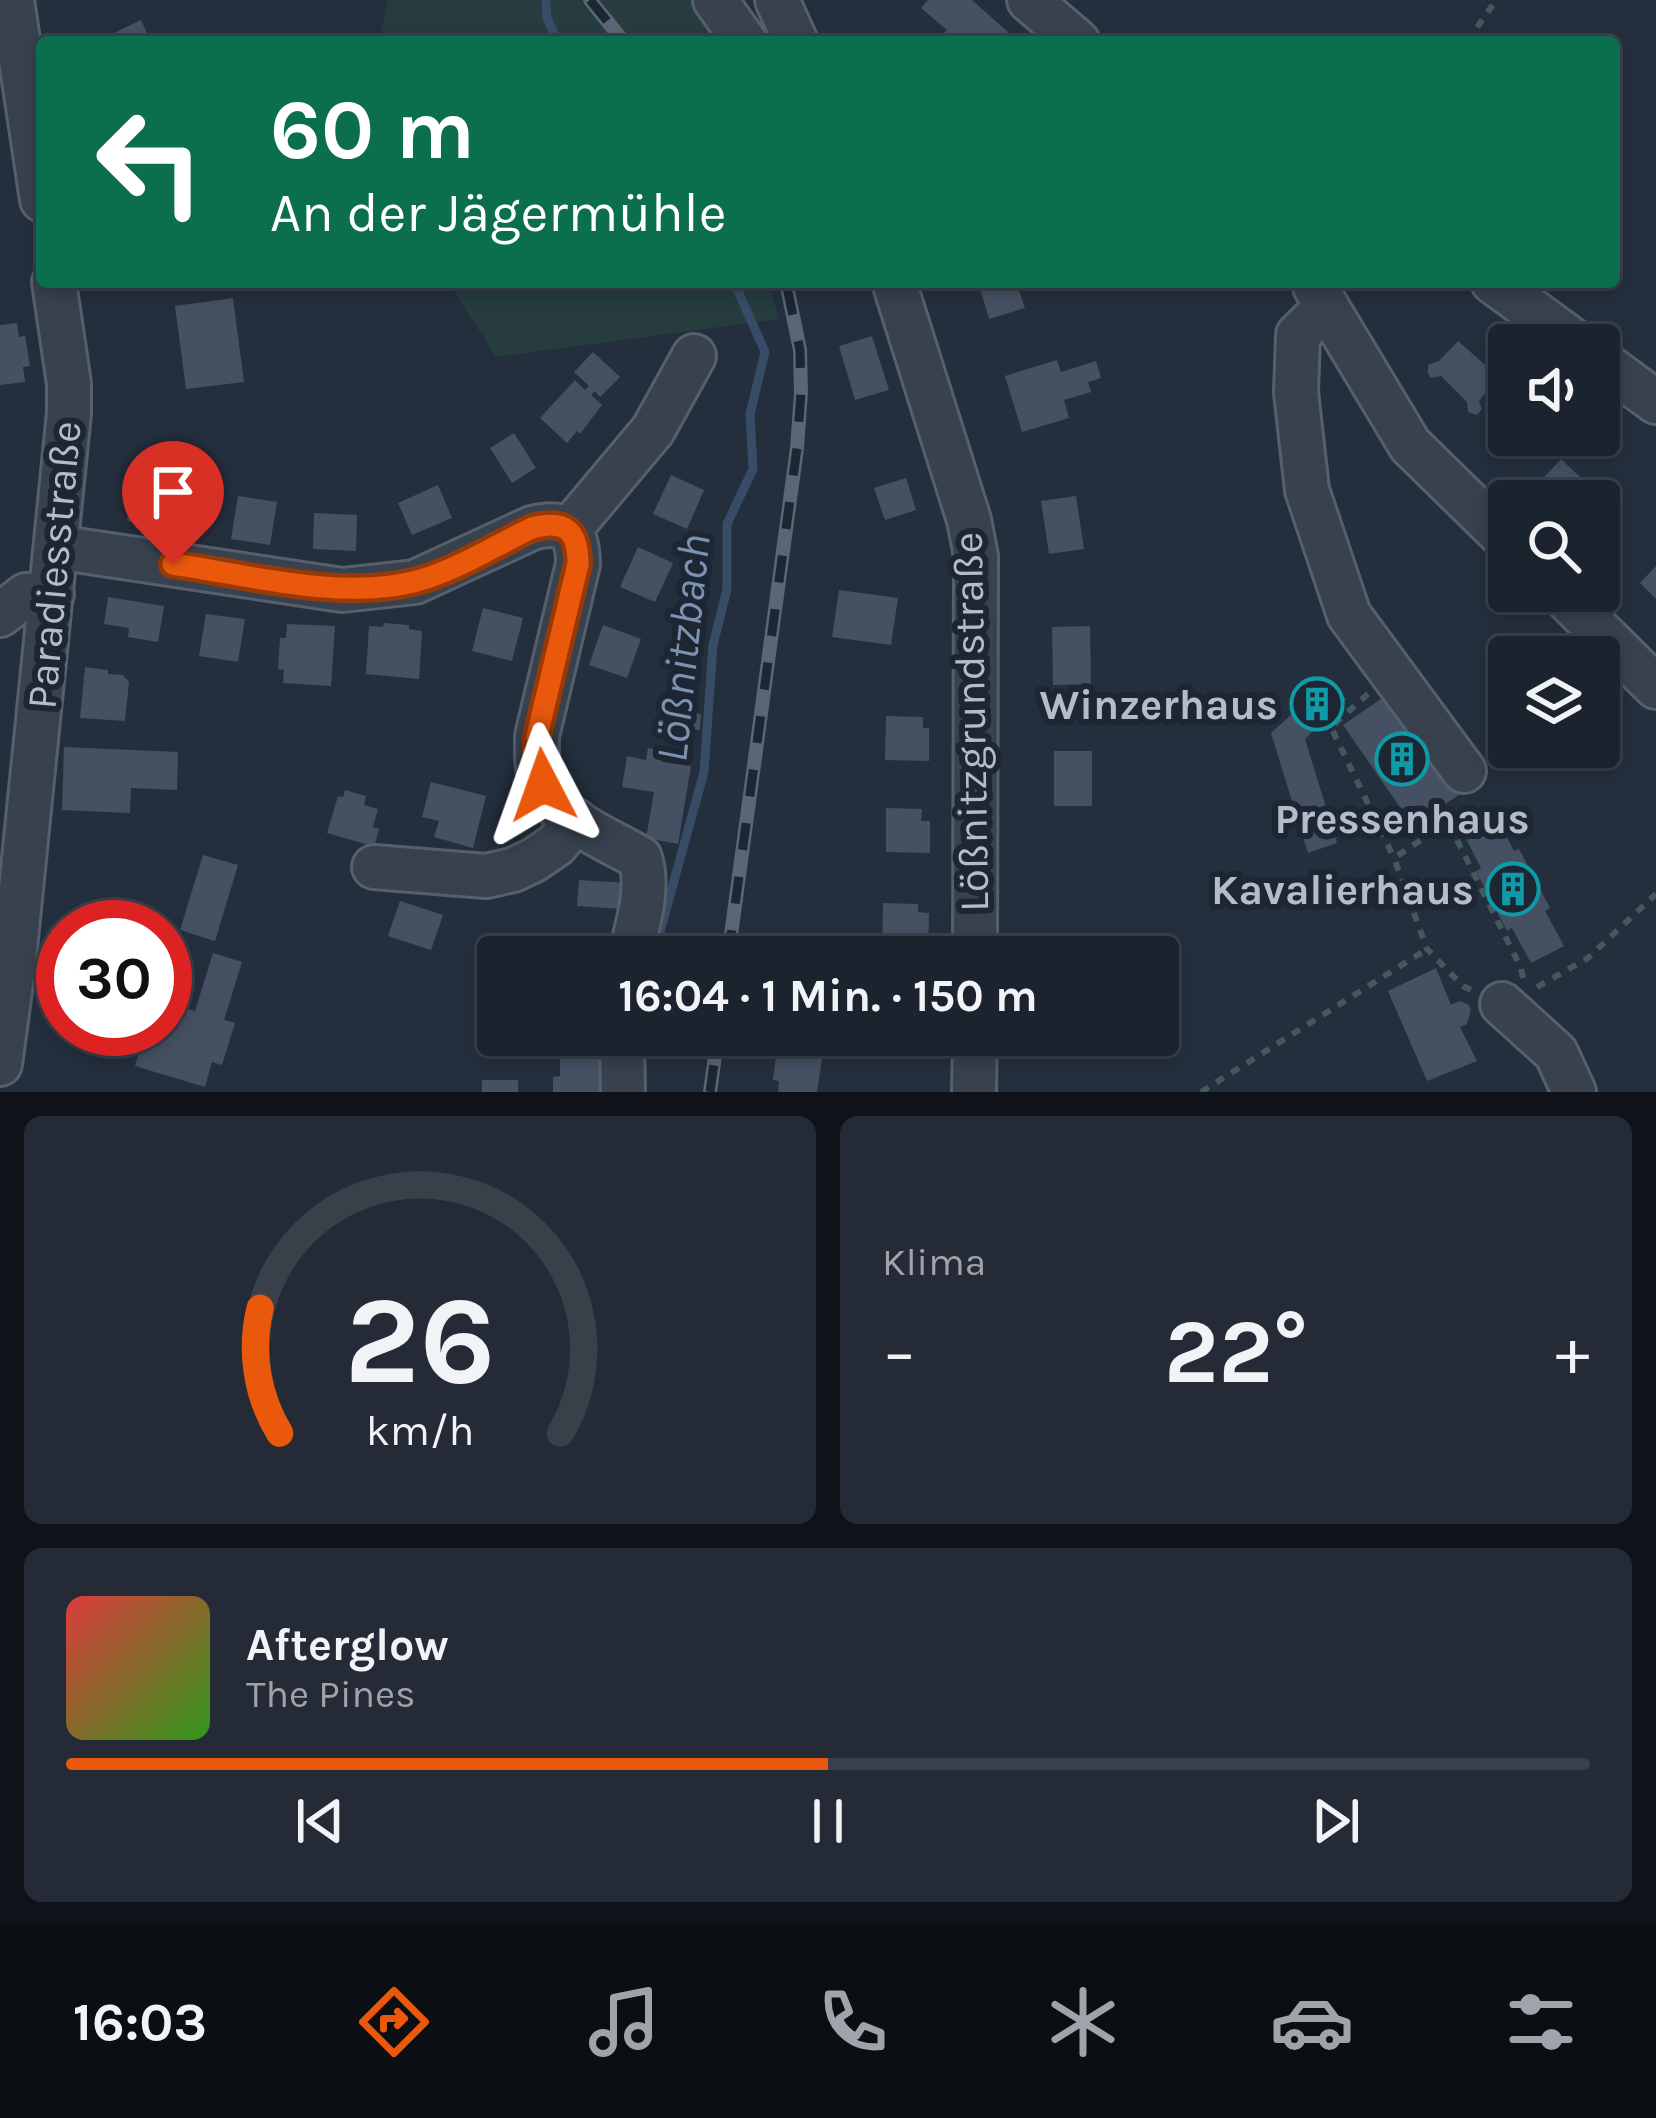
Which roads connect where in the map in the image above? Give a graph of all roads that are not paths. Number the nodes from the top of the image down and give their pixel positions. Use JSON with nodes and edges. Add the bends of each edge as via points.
{"nodes":[{"id":1,"x":12,"y":0,"type":"edge"},
{"id":2,"x":715,"y":0,"type":"edge"},
{"id":3,"x":777,"y":0,"type":"edge"},
{"id":4,"x":1029,"y":0,"type":"edge"},
{"id":5,"x":741,"y":36,"type":"edge"},
{"id":6,"x":793,"y":36,"type":"edge"},
{"id":7,"x":1071,"y":36,"type":"edge"},
{"id":8,"x":14,"y":120,"type":"edge"},
{"id":9,"x":36,"y":183,"type":"edge"},
{"id":10,"x":55,"y":288,"type":"edge"},
{"id":11,"x":896,"y":288,"type":"edge"},
{"id":12,"x":1501,"y":288,"type":"edge"},
{"id":13,"x":1319,"y":295,"type":"edge"},
{"id":14,"x":1550,"y":324,"type":"edge"},
{"id":15,"x":694,"y":356,"type":"dead end"},
{"id":16,"x":1620,"y":375,"type":"edge"},
{"id":17,"x":1656,"y":402,"type":"edge"},
{"id":18,"x":1488,"y":521,"type":"edge"},
{"id":19,"x":569,"y":530,"type":"junction"},
{"id":20,"x":56,"y":547,"type":"junction"},
{"id":21,"x":52,"y":594,"type":"junction"},
{"id":22,"x":1580,"y":612,"type":"edge"},
{"id":23,"x":0,"y":615,"type":"edge"},
{"id":24,"x":1656,"y":687,"type":"edge"},
{"id":25,"x":1464,"y":771,"type":"dead end"},
{"id":26,"x":576,"y":821,"type":"junction"},
{"id":27,"x":374,"y":867,"type":"dead end"},
{"id":28,"x":634,"y":936,"type":"edge"},
{"id":29,"x":975,"y":936,"type":"edge"},
{"id":30,"x":1514,"y":999,"type":"road end"},
{"id":31,"x":622,"y":1056,"type":"edge"},
{"id":32,"x":974,"y":1056,"type":"edge"},
{"id":33,"x":0,"y":1064,"type":"edge"},
{"id":34,"x":622,"y":1092,"type":"edge"},
{"id":35,"x":974,"y":1092,"type":"edge"},
{"id":36,"x":1574,"y":1092,"type":"edge"}],
"edges":[{"from":1,"to":8,"type":"street"},
{"from":2,"to":5,"type":"street"},
{"from":3,"to":6,"type":"street"},
{"from":4,"to":7,"type":"street"},
{"from":8,"to":9,"type":"street"},
{"from":10,"to":20,"type":"street","name":"Paradiesstraße","via":[[69,413]]},
{"from":11,"to":29,"type":"street","name":"Lößnitzgrundstraße","via":[[976,556]]},
{"from":12,"to":14,"type":"street"},
{"from":13,"to":18,"type":"street","via":[[1410,445]]},
{"from":13,"to":25,"type":"street","via":[[1298,335],[1307,490],[1349,615]]},
{"from":15,"to":19,"type":"street","via":[[653,430]]},
{"from":16,"to":17,"type":"street"},
{"from":19,"to":20,"type":"street","via":[[532,528],[415,582],[342,590]]},
{"from":19,"to":26,"type":"street","via":[[578,564],[537,762],[543,785]]},
{"from":20,"to":21,"type":"street","name":"Paradiesstraße"},
{"from":21,"to":23,"type":"street","via":[[26,595]]},
{"from":21,"to":33,"type":"street","name":"Paradiesstraße"},
{"from":22,"to":24,"type":"street"},
{"from":26,"to":27,"type":"street","via":[[556,845],[513,870],[486,876]]},
{"from":26,"to":28,"type":"street","via":[[640,858]]},
{"from":30,"to":36,"type":"street","via":[[1556,1053]]},
{"from":31,"to":34,"type":"street"},
{"from":32,"to":35,"type":"street"}]}
